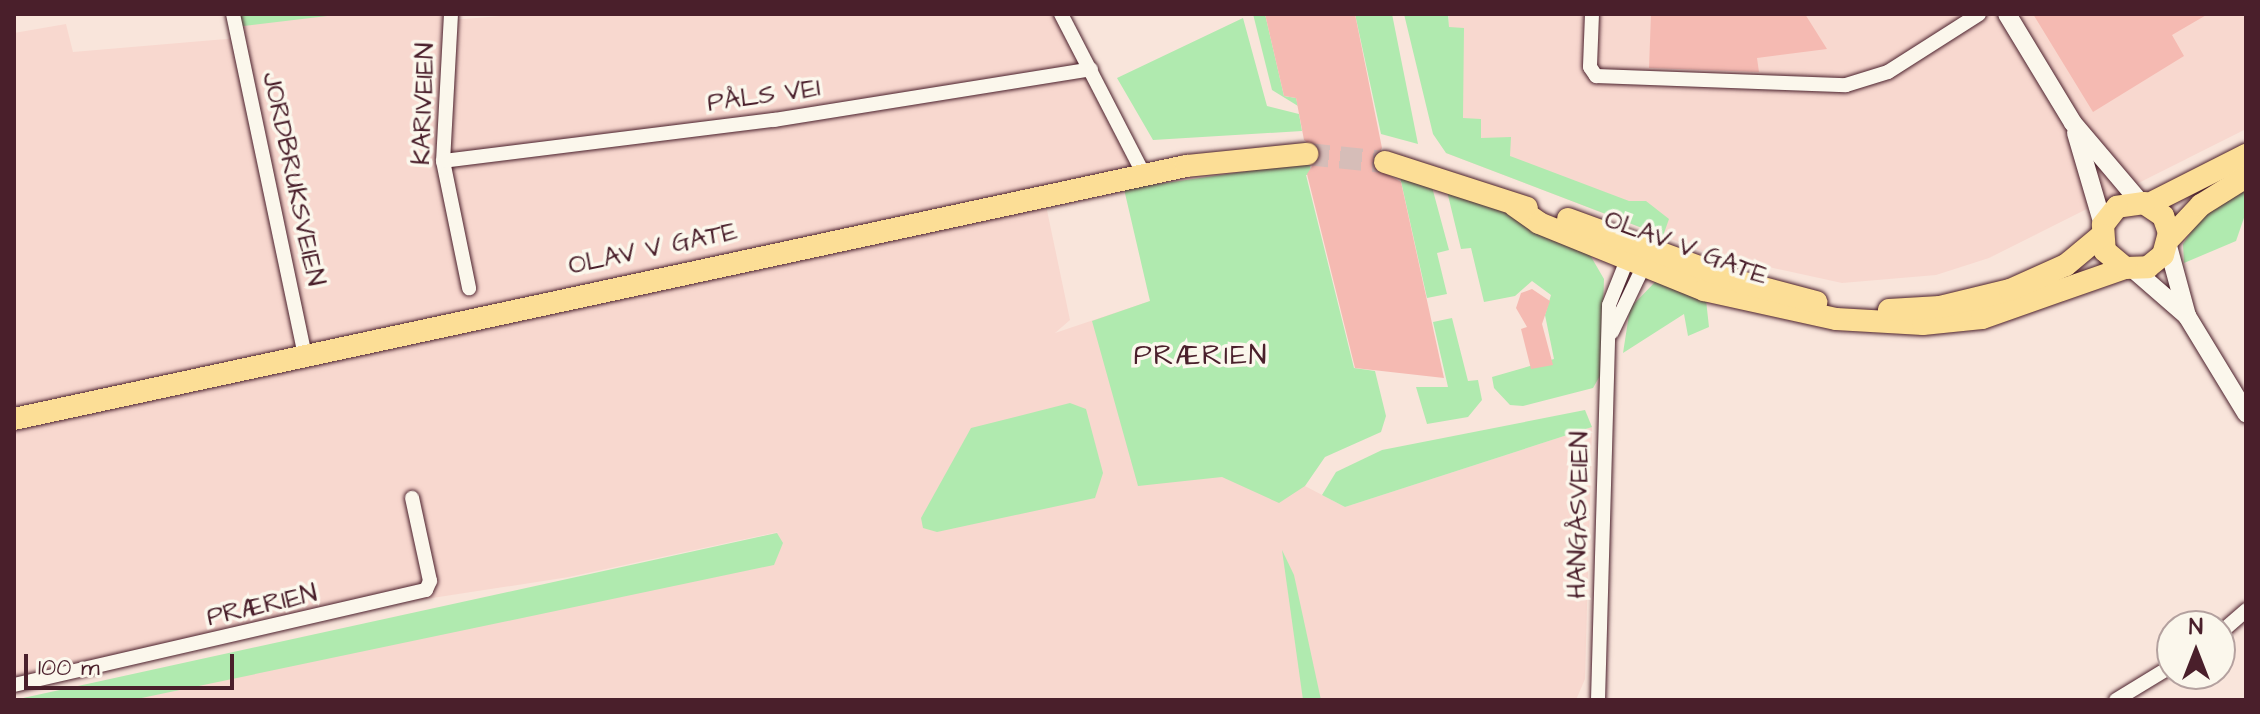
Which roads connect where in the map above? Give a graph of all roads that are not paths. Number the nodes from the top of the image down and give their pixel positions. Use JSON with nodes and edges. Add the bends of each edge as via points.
{"nodes":[{"id":1,"x":233,"y":14,"type":"edge"},
{"id":2,"x":451,"y":14,"type":"edge"},
{"id":3,"x":1061,"y":14,"type":"edge"},
{"id":4,"x":1592,"y":14,"type":"edge"},
{"id":5,"x":1979,"y":14,"type":"edge"},
{"id":6,"x":2007,"y":14,"type":"edge"},
{"id":7,"x":1091,"y":69,"type":"junction"},
{"id":8,"x":2073,"y":123,"type":"junction"},
{"id":9,"x":1307,"y":154,"type":"tunnel mouth"},
{"id":10,"x":2246,"y":155,"type":"edge"},
{"id":11,"x":443,"y":161,"type":"junction"},
{"id":12,"x":1385,"y":162,"type":"tunnel mouth"},
{"id":13,"x":1144,"y":175,"type":"junction"},
{"id":14,"x":2246,"y":177,"type":"edge"},
{"id":15,"x":2144,"y":203,"type":"junction"},
{"id":16,"x":2102,"y":230,"type":"junction"},
{"id":17,"x":2169,"y":242,"type":"junction"},
{"id":18,"x":1638,"y":258,"type":"junction"},
{"id":19,"x":2129,"y":268,"type":"junction"},
{"id":20,"x":469,"y":288,"type":"dead end"},
{"id":21,"x":2187,"y":316,"type":"junction"},
{"id":22,"x":1612,"y":332,"type":"junction"},
{"id":23,"x":305,"y":355,"type":"junction"},
{"id":24,"x":2246,"y":413,"type":"edge"},
{"id":25,"x":14,"y":419,"type":"edge"},
{"id":26,"x":412,"y":498,"type":"dead end"},
{"id":27,"x":2156,"y":676,"type":"edge"},
{"id":28,"x":14,"y":685,"type":"edge"},
{"id":29,"x":1598,"y":700,"type":"edge"},
{"id":30,"x":2116,"y":700,"type":"edge"}],
"edges":[{"from":1,"to":23,"type":"street","name":"JORDBRUKSVEIEN"},
{"from":2,"to":11,"type":"street","name":"KARIVEIEN"},
{"from":3,"to":7,"type":"street"},
{"from":4,"to":5,"type":"street","via":[[1590,67],[1596,76],[1846,85],[1888,72]]},
{"from":6,"to":8,"type":"street"},
{"from":7,"to":11,"type":"street","name":"PÅLS VEI","via":[[774,120]]},
{"from":7,"to":13,"type":"street"},
{"from":8,"to":15,"type":"street"},
{"from":8,"to":16,"type":"street"},
{"from":9,"to":13,"type":"highway","name":"OLAV V GATE"},
{"from":10,"to":15,"type":"highway","name":"OLAV V GATE"},
{"from":11,"to":20,"type":"street","name":"KARIVEIEN"},
{"from":12,"to":18,"type":"highway","name":"OLAV V GATE","via":[[1515,206]]},
{"from":13,"to":23,"type":"highway","name":"OLAV V GATE"},
{"from":14,"to":17,"type":"highway","name":"OLAV V GATE","via":[[2201,205]]},
{"from":15,"to":16,"type":"highway","name":"OLAV V GATE","via":[[2117,207]]},
{"from":15,"to":17,"type":"highway","via":[[2166,221]]},
{"from":16,"to":18,"type":"highway","name":"OLAV V GATE","via":[[2066,265],[2010,290],[1912,309],[1796,298]]},
{"from":16,"to":19,"type":"highway","via":[[2108,255]]},
{"from":17,"to":19,"type":"highway","name":"OLAV V GATE","via":[[2157,262]]},
{"from":17,"to":21,"type":"street"},
{"from":18,"to":19,"type":"highway","name":"OLAV V GATE","via":[[1770,308],[1923,324],[2012,311]]},
{"from":18,"to":22,"type":"street"},
{"from":18,"to":22,"type":"street","name":"HANGÅSVEIEN","via":[[1609,305]]},
{"from":19,"to":21,"type":"street"},
{"from":21,"to":24,"type":"street"},
{"from":22,"to":29,"type":"street","name":"HANGÅSVEIEN"},
{"from":23,"to":25,"type":"highway","name":"OLAV V GATE"},
{"from":26,"to":28,"type":"street","name":"PRÆRIEN","via":[[430,581],[419,593]]},
{"from":27,"to":30,"type":"street"}]}
